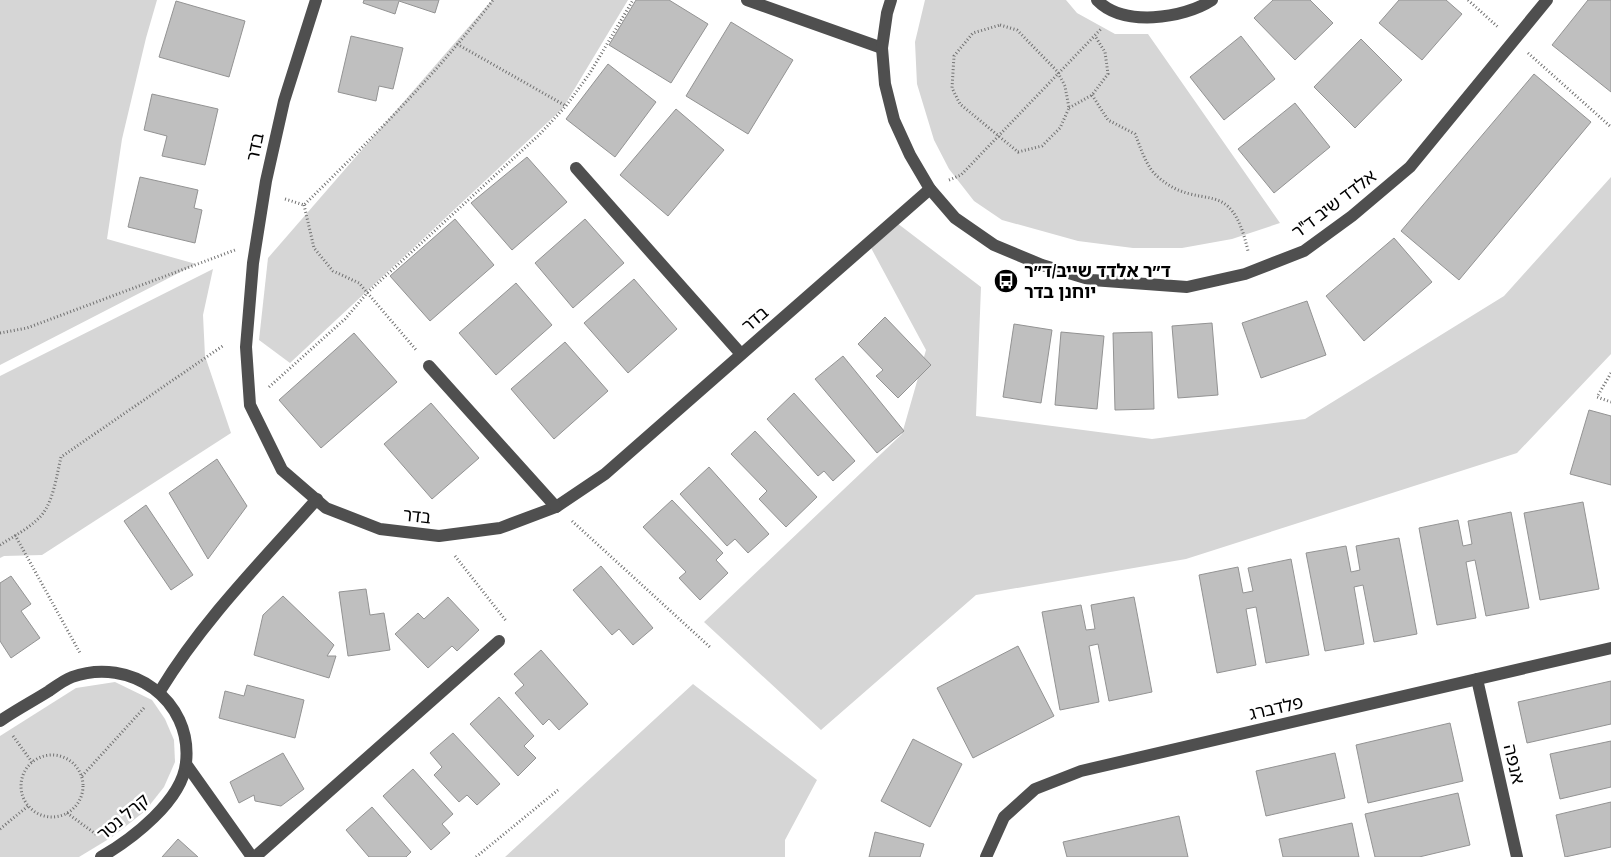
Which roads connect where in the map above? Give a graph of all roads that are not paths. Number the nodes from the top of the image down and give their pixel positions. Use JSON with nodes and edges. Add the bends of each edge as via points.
{"nodes":[{"id":1,"x":316,"y":0,"type":"edge"},
{"id":2,"x":747,"y":0,"type":"edge"},
{"id":3,"x":891,"y":0,"type":"edge"},
{"id":4,"x":1097,"y":0,"type":"edge"},
{"id":5,"x":1212,"y":0,"type":"edge"},
{"id":6,"x":1547,"y":0,"type":"edge"},
{"id":7,"x":882,"y":48,"type":"junction"},
{"id":8,"x":576,"y":168,"type":"dead end"},
{"id":9,"x":930,"y":189,"type":"junction"},
{"id":10,"x":741,"y":354,"type":"junction"},
{"id":11,"x":429,"y":366,"type":"road end"},
{"id":12,"x":316,"y":499,"type":"junction"},
{"id":13,"x":556,"y":507,"type":"junction"},
{"id":14,"x":500,"y":641,"type":"road end"},
{"id":15,"x":1611,"y":648,"type":"edge"},
{"id":16,"x":1477,"y":679,"type":"junction"},
{"id":17,"x":160,"y":692,"type":"junction"},
{"id":18,"x":0,"y":720,"type":"edge"},
{"id":19,"x":186,"y":764,"type":"junction"},
{"id":20,"x":102,"y":857,"type":"edge"},
{"id":21,"x":253,"y":857,"type":"edge"},
{"id":22,"x":986,"y":857,"type":"edge"},
{"id":23,"x":1517,"y":857,"type":"edge"}],
"edges":[{"from":1,"to":12,"type":"street","name":"בדר","via":[[284,101],[264,192],[246,347],[250,405],[282,470]]},
{"from":2,"to":7,"type":"street"},
{"from":3,"to":7,"type":"street","name":"אלדד שיב ד\"ר","via":[[886,12]]},
{"from":4,"to":5,"type":"street","via":[[1116,13],[1141,18],[1181,13]]},
{"from":6,"to":9,"type":"street","name":"אלדד שיב ד\"ר","via":[[1410,167],[1304,251],[1253,271],[1187,287],[1092,280],[1042,265],[994,245],[954,218]]},
{"from":7,"to":9,"type":"street","name":"אלדד שיב ד\"ר","via":[[885,84],[894,120]]},
{"from":8,"to":10,"type":"street"},
{"from":9,"to":10,"type":"street","name":"בדר"},
{"from":10,"to":13,"type":"street","name":"בדר","via":[[605,474]]},
{"from":11,"to":13,"type":"street"},
{"from":12,"to":13,"type":"street","name":"בדר","via":[[326,508],[380,529],[439,536],[500,528]]},
{"from":12,"to":17,"type":"street","via":[[202,629]]},
{"from":14,"to":21,"type":"street"},
{"from":15,"to":16,"type":"street","name":"פלדברג"},
{"from":16,"to":22,"type":"street","name":"פלדברג","via":[[1080,771],[1035,789],[1004,818]]},
{"from":16,"to":23,"type":"street","name":"אנפה"},
{"from":17,"to":18,"type":"street","name":"קרל נטר","via":[[116,671],[72,677]]},
{"from":17,"to":19,"type":"street","name":"קרל נטר","via":[[175,713],[185,737]]},
{"from":19,"to":20,"type":"street","name":"קרל נטר","via":[[174,793],[153,819]]},
{"from":19,"to":21,"type":"street"}]}
